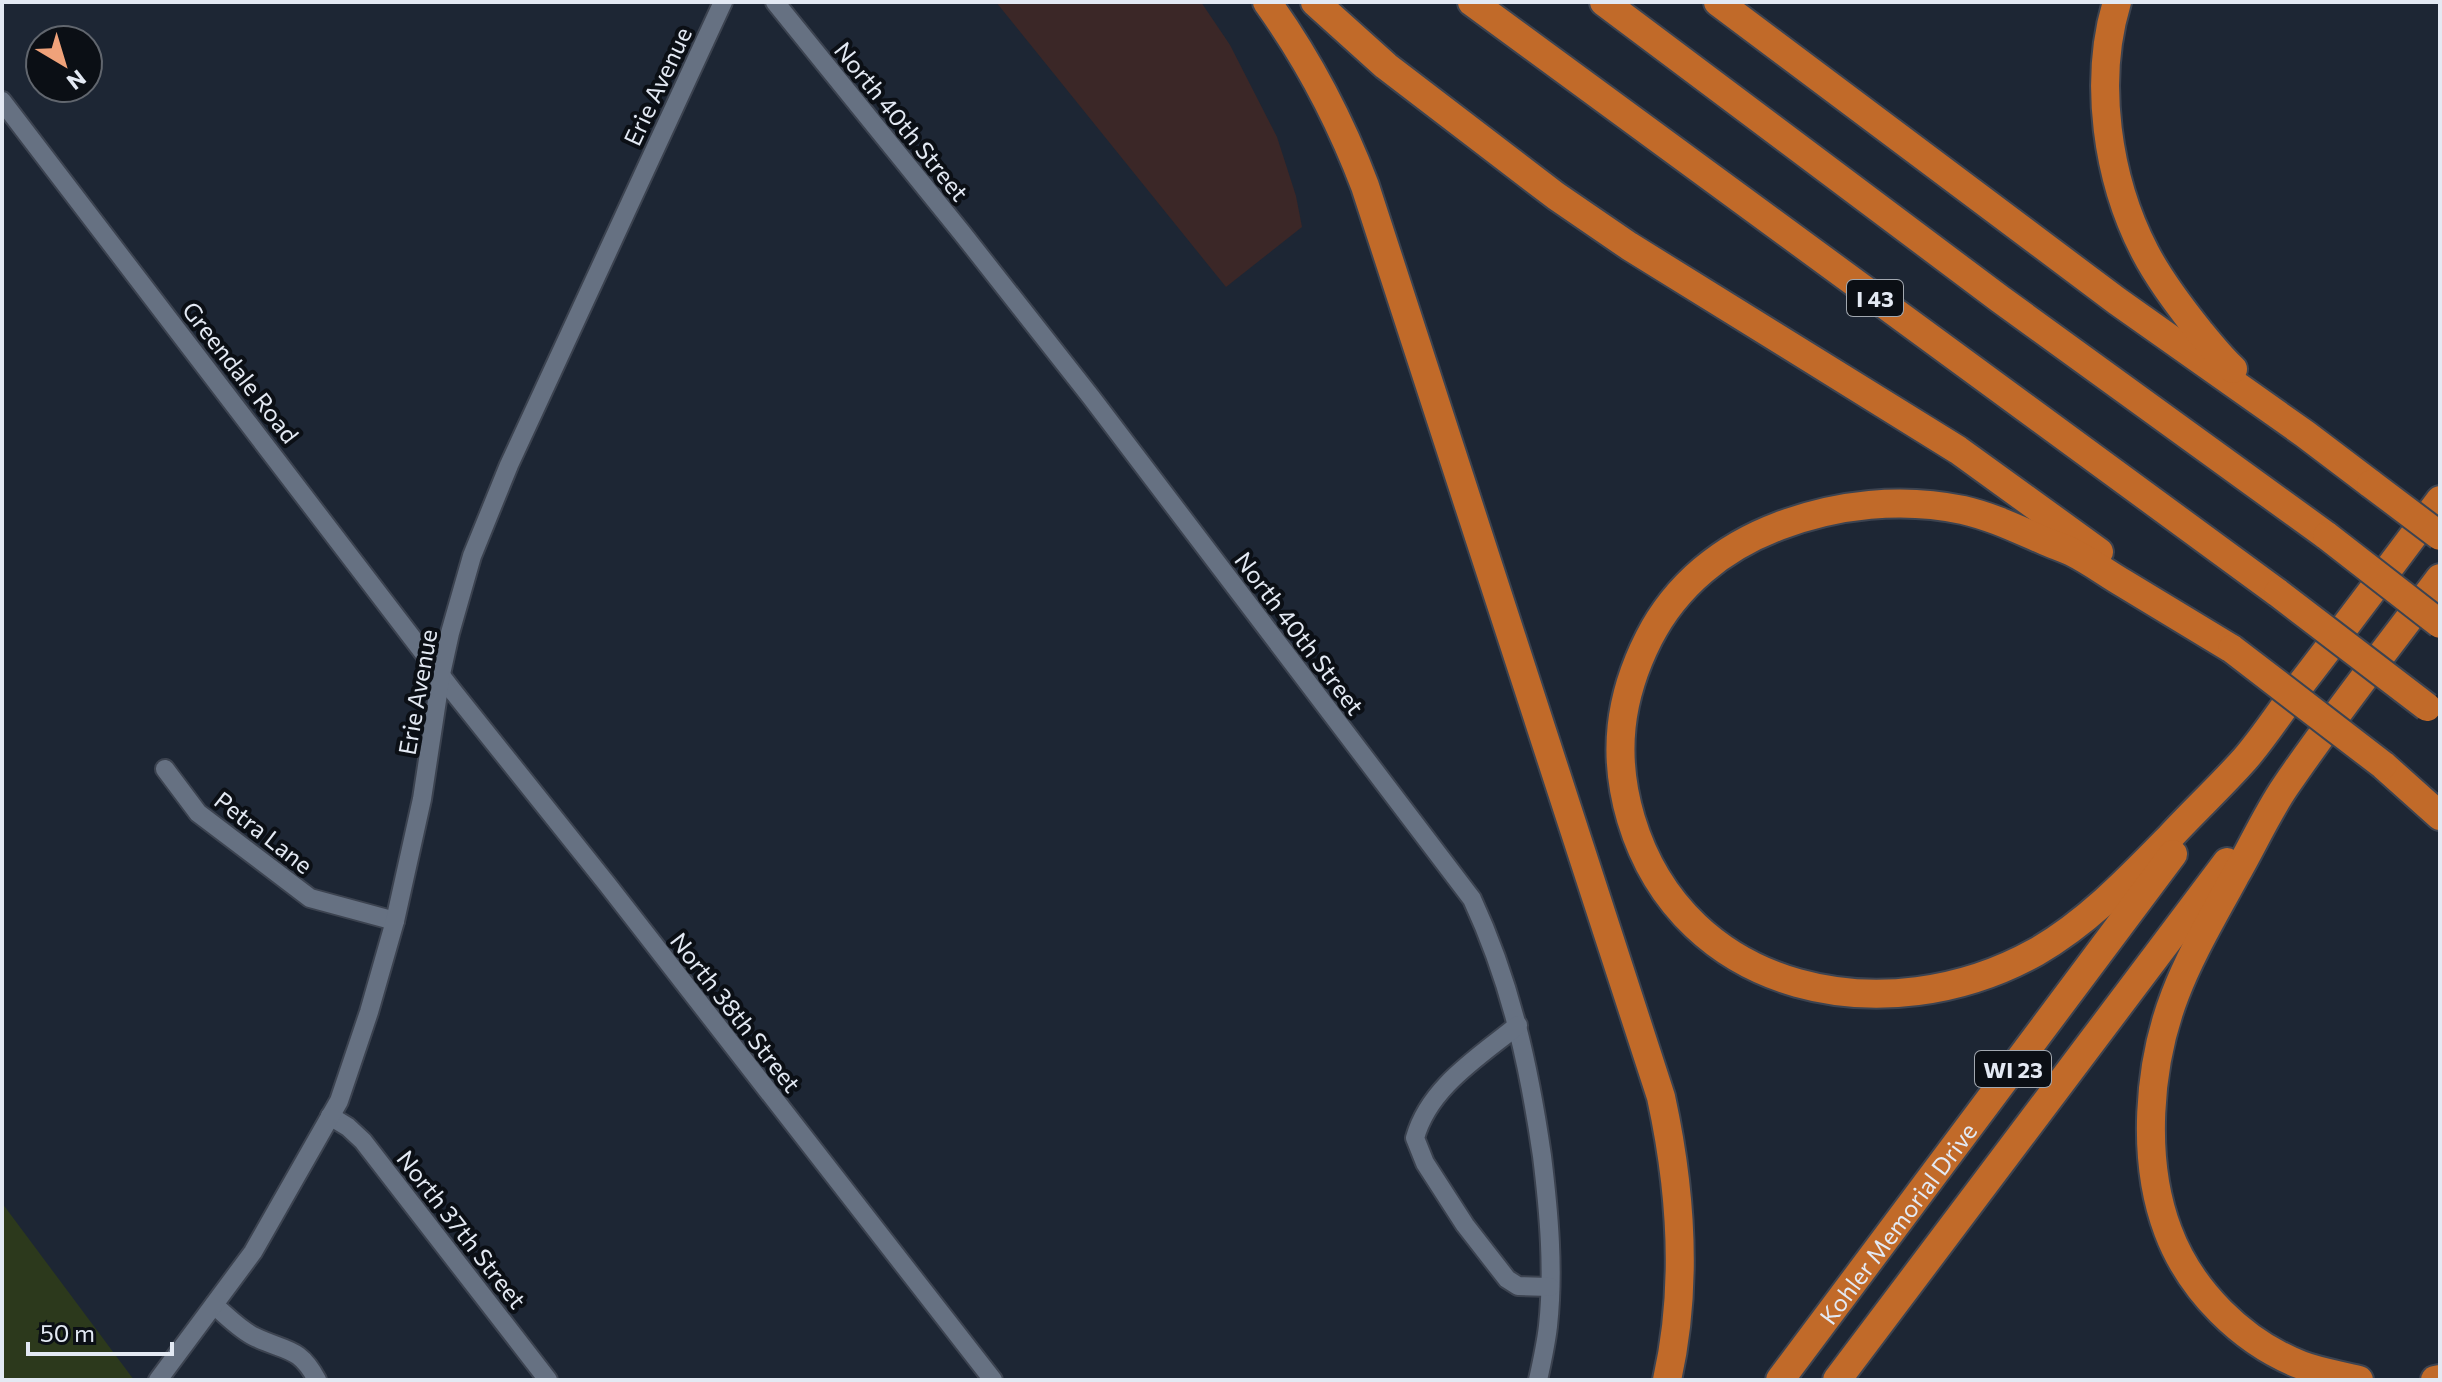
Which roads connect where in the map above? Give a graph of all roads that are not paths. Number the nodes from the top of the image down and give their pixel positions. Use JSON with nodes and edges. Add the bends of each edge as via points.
{"nodes":[{"id":1,"x":723,"y":2,"type":"edge"},
{"id":2,"x":775,"y":2,"type":"edge"},
{"id":3,"x":1267,"y":2,"type":"edge"},
{"id":4,"x":1315,"y":2,"type":"edge"},
{"id":5,"x":1472,"y":2,"type":"edge"},
{"id":6,"x":1604,"y":2,"type":"edge"},
{"id":7,"x":1718,"y":2,"type":"edge"},
{"id":8,"x":2117,"y":2,"type":"edge"},
{"id":9,"x":2,"y":101,"type":"edge"},
{"id":10,"x":2305,"y":434,"type":"junction"},
{"id":11,"x":2440,"y":500,"type":"edge"},
{"id":12,"x":2440,"y":536,"type":"edge"},
{"id":13,"x":2440,"y":578,"type":"edge"},
{"id":14,"x":2440,"y":624,"type":"edge"},
{"id":15,"x":2232,"y":649,"type":"junction"},
{"id":16,"x":441,"y":674,"type":"junction"},
{"id":17,"x":2434,"y":713,"type":"edge"},
{"id":18,"x":2246,"y":758,"type":"junction"},
{"id":19,"x":2383,"y":765,"type":"junction"},
{"id":20,"x":165,"y":769,"type":"dead end"},
{"id":21,"x":2284,"y":789,"type":"junction"},
{"id":22,"x":2440,"y":809,"type":"edge"},
{"id":23,"x":2440,"y":816,"type":"edge"},
{"id":24,"x":395,"y":921,"type":"junction"},
{"id":25,"x":1518,"y":1025,"type":"junction"},
{"id":26,"x":330,"y":1116,"type":"junction"},
{"id":27,"x":1550,"y":1287,"type":"junction"},
{"id":28,"x":214,"y":1305,"type":"junction"},
{"id":29,"x":158,"y":1380,"type":"edge"},
{"id":30,"x":317,"y":1380,"type":"edge"},
{"id":31,"x":548,"y":1380,"type":"edge"},
{"id":32,"x":993,"y":1380,"type":"edge"},
{"id":33,"x":1538,"y":1380,"type":"edge"},
{"id":34,"x":1667,"y":1380,"type":"edge"},
{"id":35,"x":1780,"y":1380,"type":"edge"},
{"id":36,"x":1837,"y":1380,"type":"edge"},
{"id":37,"x":2359,"y":1380,"type":"edge"}],
"edges":[{"from":1,"to":16,"type":"street","name":"Erie Avenue","via":[[484,521]]},
{"from":2,"to":25,"type":"street","name":"North 40th Street","via":[[1091,397],[1472,899]]},
{"from":3,"to":34,"type":"highway","via":[[1305,58],[1365,186],[1654,1072],[1670,1138],[1679,1222],[1677,1321]]},
{"from":4,"to":15,"type":"highway","via":[[1386,66],[1556,196],[1958,450]]},
{"from":5,"to":17,"type":"highway","number":"I 43","bridge":true},
{"from":6,"to":14,"type":"highway","bridge":true},
{"from":7,"to":10,"type":"highway","via":[[2117,301]]},
{"from":8,"to":10,"type":"highway","via":[[2108,44],[2111,149],[2145,251],[2177,304],[2225,361]]},
{"from":9,"to":16,"type":"street","name":"Greendale Road"},
{"from":10,"to":12,"type":"highway","bridge":true},
{"from":11,"to":18,"type":"highway","number":"WI 23"},
{"from":13,"to":21,"type":"highway","number":"WI 23"},
{"from":15,"to":18,"type":"highway","via":[[2072,552],[2016,526],[1941,506],[1846,507],[1752,536],[1708,564],[1675,598],[1635,665],[1622,714],[1619,756],[1643,853],[1665,891],[1697,928],[1736,958],[1781,979],[1873,995],[1960,984],[2038,951],[2117,890]]},
{"from":15,"to":19,"type":"highway","bridge":true},
{"from":16,"to":24,"type":"street","name":"Erie Avenue","via":[[422,799]]},
{"from":16,"to":32,"type":"street","name":"North 38th Street"},
{"from":18,"to":35,"type":"highway","name":"Kohler Memorial Drive","number":"WI 23"},
{"from":19,"to":22,"type":"highway"},
{"from":19,"to":23,"type":"highway"},
{"from":20,"to":24,"type":"street","name":"Petra Lane","via":[[198,813],[310,898]]},
{"from":21,"to":36,"type":"highway","name":"Kohler Memorial Drive","number":"WI 23"},
{"from":21,"to":37,"type":"highway","via":[[2193,954],[2164,1026],[2152,1118],[2153,1170],[2171,1240],[2203,1292],[2234,1323],[2278,1354]]},
{"from":24,"to":26,"type":"street","name":"Erie Avenue","via":[[369,1012]]},
{"from":25,"to":27,"type":"street","name":"North 40th Street","via":[[1546,1188]]},
{"from":25,"to":27,"type":"street","via":[[1427,1106],[1415,1138],[1465,1225],[1507,1279],[1518,1286]]},
{"from":26,"to":28,"type":"street","name":"Erie Avenue","via":[[253,1252]]},
{"from":26,"to":31,"type":"street","name":"North 37th Street","via":[[363,1141]]},
{"from":27,"to":33,"type":"street","name":"North 40th Street"},
{"from":28,"to":29,"type":"street","name":"Erie Avenue"},
{"from":28,"to":30,"type":"street","via":[[253,1336],[290,1348]]}]}
